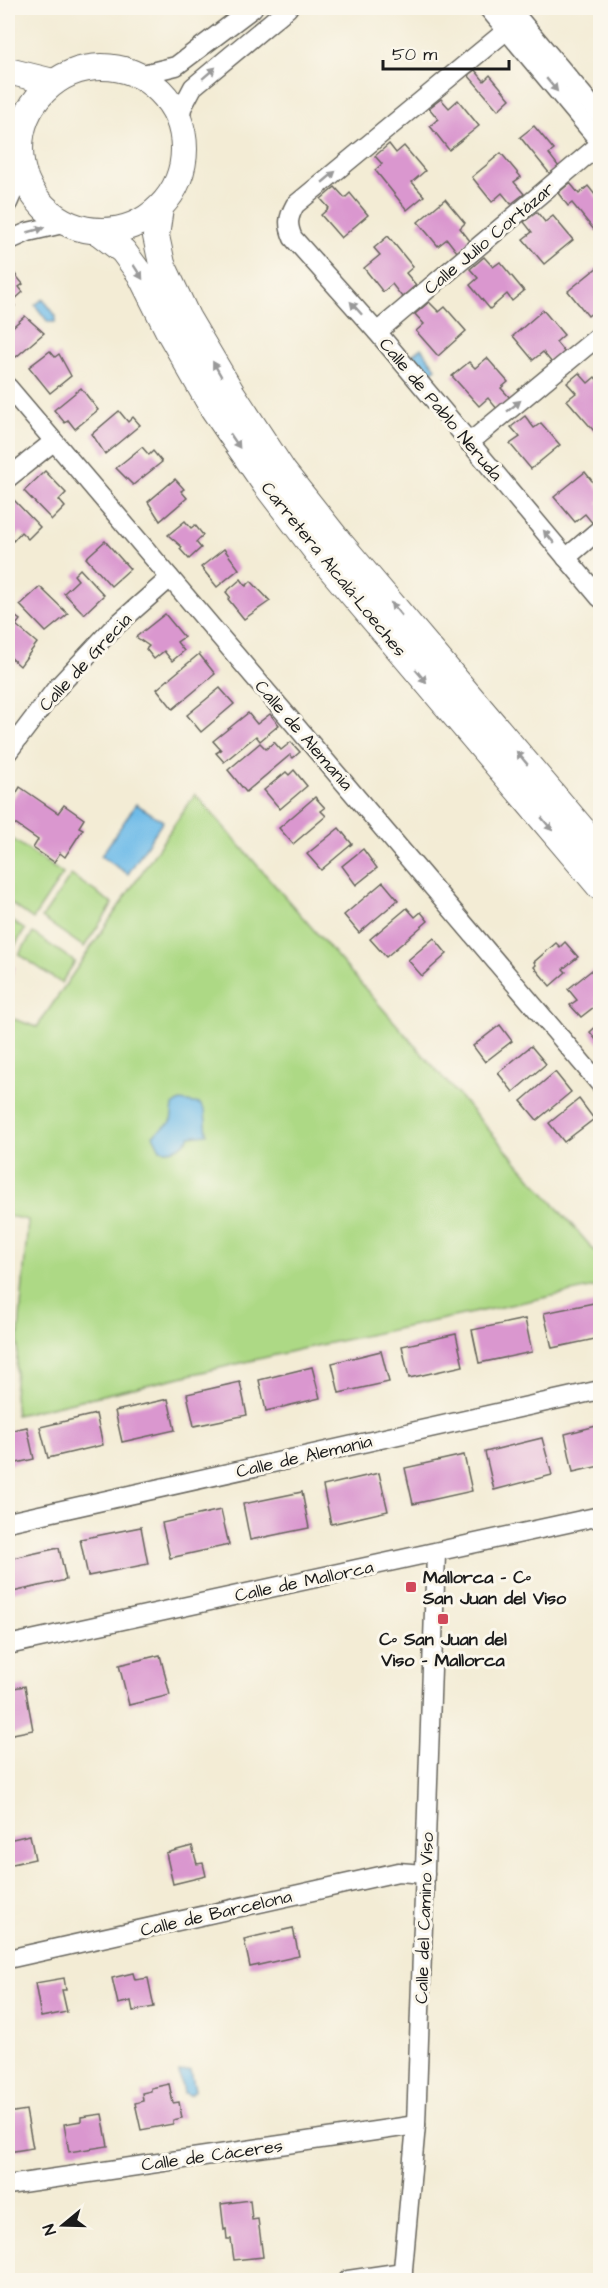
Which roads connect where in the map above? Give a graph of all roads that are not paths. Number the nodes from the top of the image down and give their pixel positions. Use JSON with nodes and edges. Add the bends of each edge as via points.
{"nodes":[{"id":1,"x":253,"y":8,"type":"edge"},
{"id":2,"x":288,"y":8,"type":"edge"},
{"id":3,"x":488,"y":8,"type":"edge"},
{"id":4,"x":510,"y":8,"type":"edge"},
{"id":5,"x":507,"y":30,"type":"junction"},
{"id":6,"x":8,"y":71,"type":"edge"},
{"id":7,"x":139,"y":75,"type":"junction"},
{"id":8,"x":53,"y":82,"type":"junction"},
{"id":9,"x":600,"y":115,"type":"edge"},
{"id":10,"x":180,"y":122,"type":"junction"},
{"id":11,"x":14,"y":129,"type":"edge"},
{"id":12,"x":600,"y":143,"type":"edge"},
{"id":13,"x":23,"y":169,"type":"junction"},
{"id":14,"x":8,"y":203,"type":"edge"},
{"id":15,"x":160,"y":208,"type":"junction"},
{"id":16,"x":67,"y":223,"type":"junction"},
{"id":17,"x":97,"y":231,"type":"junction"},
{"id":18,"x":8,"y":241,"type":"edge"},
{"id":19,"x":377,"y":332,"type":"junction"},
{"id":20,"x":600,"y":335,"type":"edge"},
{"id":21,"x":8,"y":387,"type":"edge"},
{"id":22,"x":54,"y":442,"type":"junction"},
{"id":23,"x":469,"y":443,"type":"junction"},
{"id":24,"x":8,"y":478,"type":"edge"},
{"id":25,"x":600,"y":529,"type":"edge"},
{"id":26,"x":566,"y":558,"type":"junction"},
{"id":27,"x":170,"y":578,"type":"junction"},
{"id":28,"x":600,"y":598,"type":"edge"},
{"id":29,"x":8,"y":752,"type":"edge"},
{"id":30,"x":600,"y":850,"type":"edge"},
{"id":31,"x":600,"y":887,"type":"edge"},
{"id":32,"x":600,"y":1084,"type":"edge"},
{"id":33,"x":600,"y":1390,"type":"edge"},
{"id":34,"x":600,"y":1516,"type":"edge"},
{"id":35,"x":8,"y":1522,"type":"edge"},
{"id":36,"x":436,"y":1554,"type":"junction"},
{"id":37,"x":8,"y":1645,"type":"edge"},
{"id":38,"x":425,"y":1874,"type":"junction"},
{"id":39,"x":8,"y":1959,"type":"edge"},
{"id":40,"x":416,"y":2126,"type":"junction"},
{"id":41,"x":8,"y":2185,"type":"edge"},
{"id":42,"x":402,"y":2276,"type":"edge"},
{"id":43,"x":348,"y":2280,"type":"edge"}],
"edges":[{"from":1,"to":7,"type":"street","via":[[176,66]]},
{"from":10,"to":2,"type":"street","one_way":true,"via":[[182,108],[194,87]]},
{"from":3,"to":5,"type":"street"},
{"from":4,"to":9,"type":"street"},
{"from":5,"to":12,"type":"street","one_way":true},
{"from":19,"to":5,"type":"street","name":"Calle de Pablo Neruda","one_way":true,"via":[[293,238],[288,217],[295,205]]},
{"from":6,"to":8,"type":"main road"},
{"from":7,"to":8,"type":"main road","via":[[118,68],[95,67]]},
{"from":7,"to":10,"type":"main road","via":[[171,103]]},
{"from":8,"to":11,"type":"main road"},
{"from":10,"to":15,"type":"main road","via":[[182,168],[174,189]]},
{"from":11,"to":13,"type":"main road"},
{"from":12,"to":19,"type":"street","name":"Calle Julio Cortázar"},
{"from":13,"to":14,"type":"street"},
{"from":13,"to":16,"type":"main road","via":[[32,191],[47,209]]},
{"from":15,"to":17,"type":"main road","via":[[120,229]]},
{"from":30,"to":15,"type":"main road","name":"Carretera Alcalá-Loeches","one_way":true,"via":[[283,471],[232,395],[162,264],[156,236]]},
{"from":16,"to":17,"type":"main road"},
{"from":18,"to":16,"type":"street","one_way":true},
{"from":17,"to":31,"type":"main road","name":"Carretera Alcalá-Loeches","one_way":true,"via":[[123,251],[140,274],[212,406],[313,547]]},
{"from":19,"to":23,"type":"street","name":"Calle de Pablo Neruda"},
{"from":23,"to":20,"type":"street","one_way":true},
{"from":21,"to":22,"type":"street","name":"Calle de Alemania"},
{"from":22,"to":24,"type":"street"},
{"from":22,"to":27,"type":"street","name":"Calle de Alemania"},
{"from":26,"to":23,"type":"street","name":"Calle de Pablo Neruda","one_way":true},
{"from":25,"to":26,"type":"street"},
{"from":26,"to":28,"type":"street","name":"Calle de Pablo Neruda"},
{"from":27,"to":29,"type":"street","name":"Calle de Grecia","via":[[111,630],[55,690]]},
{"from":27,"to":32,"type":"street","name":"Calle de Alemania"},
{"from":33,"to":35,"type":"street","name":"Calle de Alemania"},
{"from":34,"to":36,"type":"street","name":"Calle de Mallorca"},
{"from":36,"to":37,"type":"street","name":"Calle de Mallorca"},
{"from":36,"to":38,"type":"street","name":"Calle del Camino Viso"},
{"from":38,"to":39,"type":"street","name":"Calle de Barcelona","via":[[398,1872]]},
{"from":38,"to":40,"type":"street","name":"Calle del Camino Viso"},
{"from":40,"to":41,"type":"street","name":"Calle de Cáceres"},
{"from":40,"to":42,"type":"street","name":"Calle del Camino Viso"},
{"from":42,"to":43,"type":"street"}]}
